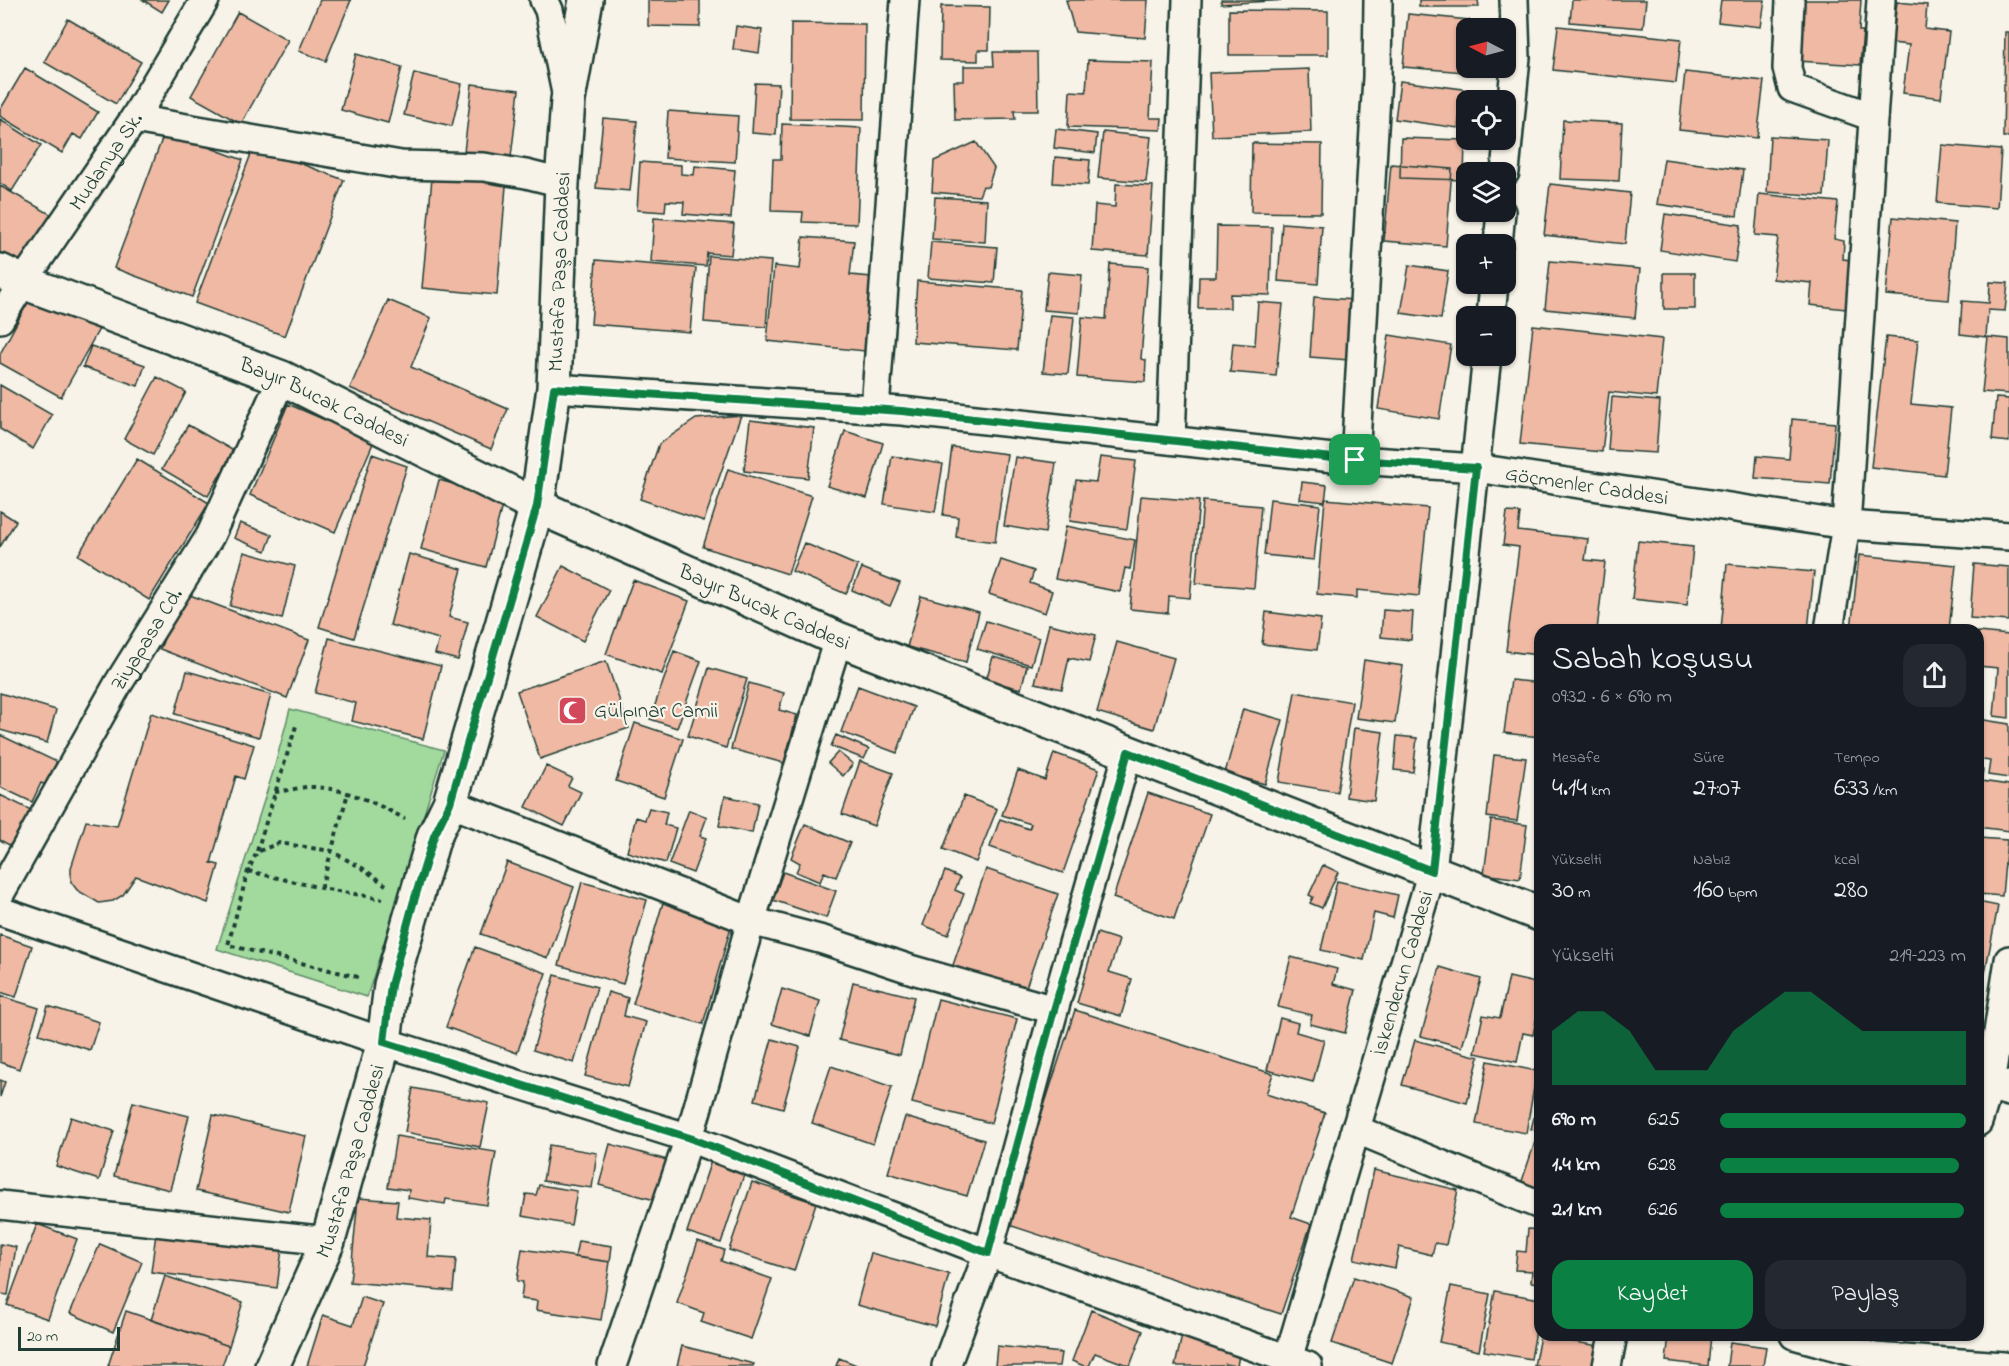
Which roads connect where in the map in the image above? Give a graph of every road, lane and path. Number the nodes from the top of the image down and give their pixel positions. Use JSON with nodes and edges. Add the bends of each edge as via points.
{"nodes":[{"id":1,"x":205,"y":0,"type":"edge"},
{"id":2,"x":544,"y":0,"type":"edge"},
{"id":3,"x":586,"y":0,"type":"edge"},
{"id":4,"x":905,"y":0,"type":"edge"},
{"id":5,"x":1187,"y":0,"type":"edge"},
{"id":6,"x":1378,"y":0,"type":"edge"},
{"id":7,"x":1514,"y":0,"type":"edge"},
{"id":8,"x":1790,"y":0,"type":"edge"},
{"id":9,"x":1881,"y":0,"type":"edge"},
{"id":10,"x":568,"y":100,"type":"junction"},
{"id":11,"x":1873,"y":117,"type":"junction"},
{"id":12,"x":134,"y":119,"type":"junction"},
{"id":13,"x":1506,"y":162,"type":"edge"},
{"id":14,"x":562,"y":183,"type":"junction"},
{"id":15,"x":11,"y":277,"type":"edge"},
{"id":16,"x":0,"y":319,"type":"edge"},
{"id":17,"x":1486,"y":366,"type":"edge"},
{"id":18,"x":282,"y":378,"type":"junction"},
{"id":19,"x":554,"y":388,"type":"junction"},
{"id":20,"x":875,"y":409,"type":"junction"},
{"id":21,"x":1171,"y":440,"type":"junction"},
{"id":22,"x":1355,"y":460,"type":"junction"},
{"id":23,"x":1476,"y":468,"type":"junction"},
{"id":24,"x":537,"y":506,"type":"junction"},
{"id":25,"x":1846,"y":525,"type":"junction"},
{"id":26,"x":2009,"y":536,"type":"edge"},
{"id":27,"x":1830,"y":624,"type":"edge"},
{"id":28,"x":838,"y":639,"type":"junction"},
{"id":29,"x":296,"y":726,"type":"dead end"},
{"id":30,"x":1128,"y":752,"type":"junction"},
{"id":31,"x":275,"y":792,"type":"junction"},
{"id":32,"x":348,"y":793,"type":"junction"},
{"id":33,"x":450,"y":803,"type":"junction"},
{"id":34,"x":434,"y":836,"type":"junction"},
{"id":35,"x":331,"y":851,"type":"junction"},
{"id":36,"x":257,"y":852,"type":"junction"},
{"id":37,"x":248,"y":871,"type":"junction"},
{"id":38,"x":1432,"y":871,"type":"junction"},
{"id":39,"x":321,"y":888,"type":"junction"},
{"id":40,"x":0,"y":894,"type":"edge"},
{"id":41,"x":413,"y":904,"type":"junction"},
{"id":42,"x":0,"y":911,"type":"edge"},
{"id":43,"x":1534,"y":912,"type":"edge"},
{"id":44,"x":751,"y":921,"type":"junction"},
{"id":45,"x":2009,"y":960,"type":"edge"},
{"id":46,"x":391,"y":985,"type":"junction"},
{"id":47,"x":1054,"y":1010,"type":"junction"},
{"id":48,"x":384,"y":1042,"type":"junction"},
{"id":49,"x":1992,"y":1084,"type":"edge"},
{"id":50,"x":1984,"y":1106,"type":"edge"},
{"id":51,"x":1355,"y":1129,"type":"junction"},
{"id":52,"x":690,"y":1138,"type":"junction"},
{"id":53,"x":1534,"y":1203,"type":"edge"},
{"id":54,"x":0,"y":1205,"type":"edge"},
{"id":55,"x":328,"y":1241,"type":"junction"},
{"id":56,"x":988,"y":1253,"type":"junction"},
{"id":57,"x":1612,"y":1341,"type":"edge"},
{"id":58,"x":1816,"y":1341,"type":"edge"},
{"id":59,"x":1911,"y":1353,"type":"edge"},
{"id":60,"x":1294,"y":1364,"type":"edge"},
{"id":61,"x":272,"y":1366,"type":"edge"},
{"id":62,"x":612,"y":1366,"type":"edge"},
{"id":63,"x":946,"y":1366,"type":"edge"},
{"id":64,"x":1607,"y":1366,"type":"edge"},
{"id":65,"x":2004,"y":1366,"type":"edge"}],
"edges":[{"from":1,"to":12,"type":"street","name":"Mudanya Sk."},
{"from":2,"to":10,"type":"street"},
{"from":3,"to":10,"type":"street","name":"Mustafa Paşa Caddesi"},
{"from":4,"to":20,"type":"street"},
{"from":5,"to":21,"type":"street"},
{"from":6,"to":22,"type":"street"},
{"from":7,"to":13,"type":"street","via":[[1516,57]]},
{"from":8,"to":11,"type":"street","via":[[1787,68],[1792,88]]},
{"from":9,"to":11,"type":"street"},
{"from":10,"to":14,"type":"street","name":"Mustafa Paşa Caddesi"},
{"from":11,"to":25,"type":"street"},
{"from":12,"to":14,"type":"street","via":[[401,165],[484,167]]},
{"from":12,"to":15,"type":"street","name":"Mudanya Sk."},
{"from":14,"to":19,"type":"street","name":"Mustafa Paşa Caddesi"},
{"from":15,"to":16,"type":"street","name":"Mudanya Sk."},
{"from":15,"to":18,"type":"street","name":"Bayır Bucak Caddesi"},
{"from":17,"to":23,"type":"street","name":"İskenderun Caddesi"},
{"from":18,"to":24,"type":"street","name":"Bayır Bucak Caddesi"},
{"from":18,"to":40,"type":"street","name":"Ziyapasa Cd.","via":[[210,536],[118,684]]},
{"from":19,"to":20,"type":"street","name":"Göçmenler Caddesi"},
{"from":19,"to":24,"type":"street","name":"Mustafa Paşa Caddesi"},
{"from":20,"to":21,"type":"street","name":"Göçmenler Caddesi"},
{"from":21,"to":22,"type":"street","name":"Göçmenler Caddesi"},
{"from":22,"to":23,"type":"street","name":"Göçmenler Caddesi"},
{"from":23,"to":25,"type":"street","name":"Göçmenler Caddesi"},
{"from":23,"to":38,"type":"street","name":"İskenderun Caddesi"},
{"from":24,"to":28,"type":"street","name":"Bayır Bucak Caddesi"},
{"from":24,"to":33,"type":"street","name":"Mustafa Paşa Caddesi"},
{"from":25,"to":26,"type":"street","name":"Göçmenler Caddesi"},
{"from":25,"to":27,"type":"street"},
{"from":28,"to":30,"type":"street","name":"Bayır Bucak Caddesi"},
{"from":28,"to":44,"type":"street"},
{"from":29,"to":31,"type":"path"},
{"from":30,"to":38,"type":"street","name":"Bayır Bucak Caddesi"},
{"from":30,"to":47,"type":"street"},
{"from":31,"to":32,"type":"path","via":[[308,787]]},
{"from":31,"to":36,"type":"path"},
{"from":32,"to":34,"type":"path","via":[[383,807]]},
{"from":32,"to":35,"type":"path"},
{"from":33,"to":34,"type":"street","name":"Mustafa Paşa Caddesi"},
{"from":33,"to":44,"type":"street"},
{"from":34,"to":41,"type":"street","name":"Mustafa Paşa Caddesi"},
{"from":35,"to":36,"type":"path","via":[[279,843]]},
{"from":35,"to":39,"type":"path"},
{"from":35,"to":41,"type":"path"},
{"from":36,"to":37,"type":"path"},
{"from":37,"to":39,"type":"path"},
{"from":37,"to":46,"type":"path","via":[[228,945]]},
{"from":38,"to":43,"type":"street","name":"Bayır Bucak Caddesi"},
{"from":38,"to":51,"type":"street","name":"İskenderun Caddesi"},
{"from":39,"to":41,"type":"path"},
{"from":41,"to":46,"type":"street","name":"Mustafa Paşa Caddesi"},
{"from":42,"to":48,"type":"street"},
{"from":44,"to":47,"type":"street"},
{"from":44,"to":52,"type":"street"},
{"from":45,"to":49,"type":"street"},
{"from":46,"to":48,"type":"street","name":"Mustafa Paşa Caddesi"},
{"from":47,"to":56,"type":"street"},
{"from":48,"to":52,"type":"street"},
{"from":48,"to":55,"type":"street","name":"Mustafa Paşa Caddesi"},
{"from":49,"to":50,"type":"street"},
{"from":51,"to":53,"type":"street"},
{"from":51,"to":60,"type":"street","name":"İskenderun Caddesi"},
{"from":52,"to":56,"type":"street"},
{"from":52,"to":62,"type":"street"},
{"from":54,"to":55,"type":"street"},
{"from":55,"to":61,"type":"street","name":"Mustafa Paşa Caddesi"},
{"from":56,"to":60,"type":"street"},
{"from":56,"to":63,"type":"street"},
{"from":57,"to":64,"type":"street"},
{"from":58,"to":59,"type":"street","via":[[1875,1357]]},
{"from":59,"to":65,"type":"street"}]}
